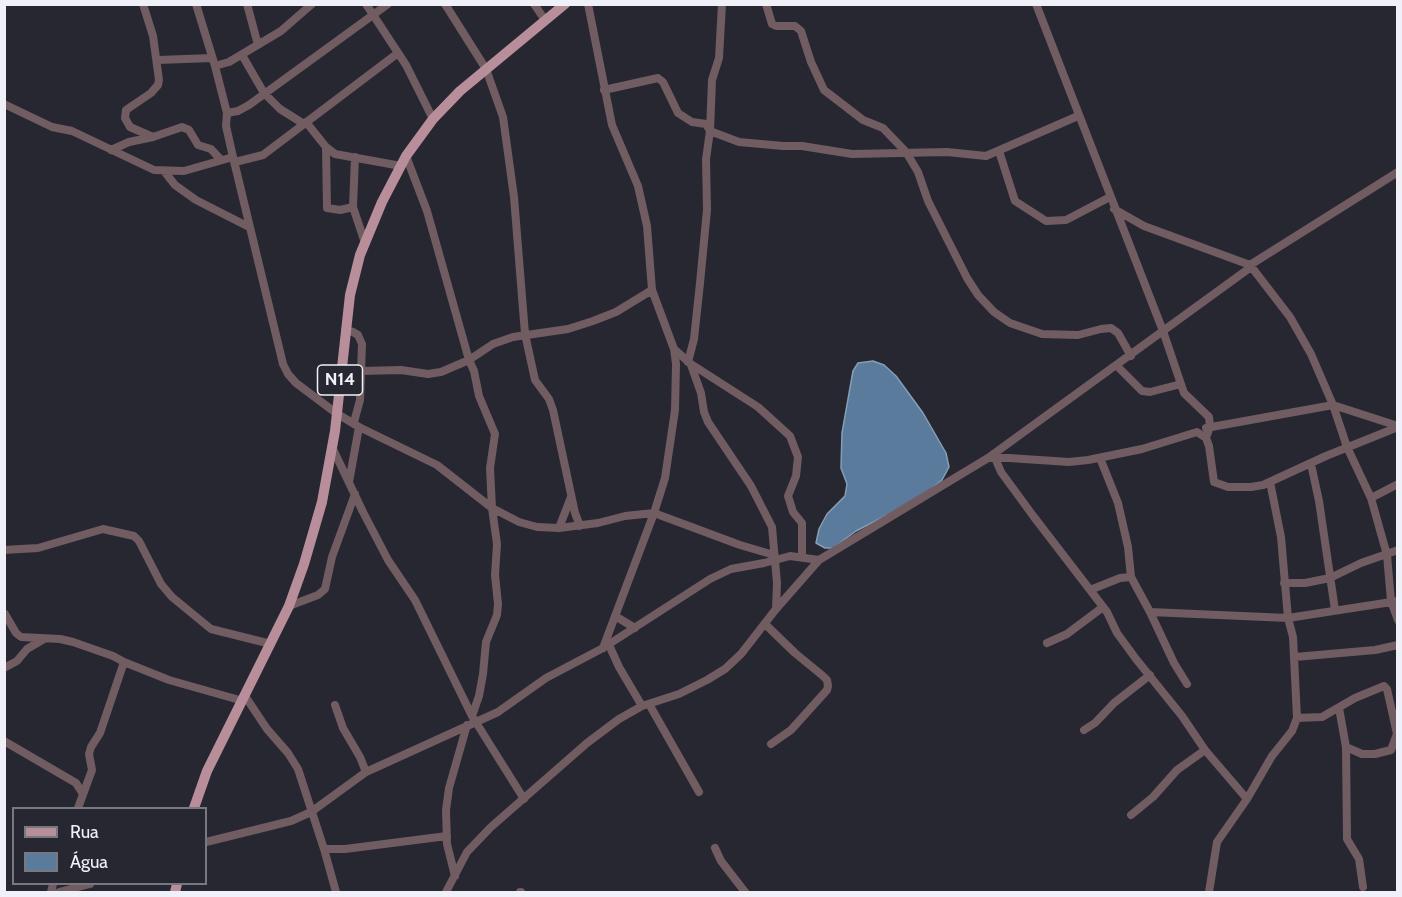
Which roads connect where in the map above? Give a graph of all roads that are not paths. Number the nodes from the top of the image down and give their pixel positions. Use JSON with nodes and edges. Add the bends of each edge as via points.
{"nodes":[{"id":1,"x":143,"y":4,"type":"edge"},
{"id":2,"x":196,"y":4,"type":"edge"},
{"id":3,"x":247,"y":4,"type":"edge"},
{"id":4,"x":312,"y":4,"type":"edge"},
{"id":5,"x":366,"y":4,"type":"edge"},
{"id":6,"x":388,"y":4,"type":"edge"},
{"id":7,"x":445,"y":4,"type":"edge"},
{"id":8,"x":534,"y":4,"type":"edge"},
{"id":9,"x":565,"y":4,"type":"edge"},
{"id":10,"x":588,"y":4,"type":"edge"},
{"id":11,"x":722,"y":4,"type":"edge"},
{"id":12,"x":766,"y":4,"type":"edge"},
{"id":13,"x":1036,"y":4,"type":"edge"},
{"id":14,"x":374,"y":15,"type":"junction"},
{"id":15,"x":545,"y":20,"type":"junction"},
{"id":16,"x":258,"y":45,"type":"junction"},
{"id":17,"x":398,"y":53,"type":"junction"},
{"id":18,"x":242,"y":55,"type":"junction"},
{"id":19,"x":158,"y":60,"type":"junction"},
{"id":20,"x":214,"y":62,"type":"junction"},
{"id":21,"x":486,"y":69,"type":"junction"},
{"id":22,"x":604,"y":90,"type":"junction"},
{"id":23,"x":264,"y":93,"type":"junction"},
{"id":24,"x":4,"y":104,"type":"edge"},
{"id":25,"x":227,"y":112,"type":"junction"},
{"id":26,"x":1078,"y":116,"type":"junction"},
{"id":27,"x":433,"y":119,"type":"junction"},
{"id":28,"x":305,"y":123,"type":"junction"},
{"id":29,"x":710,"y":131,"type":"junction"},
{"id":30,"x":153,"y":136,"type":"junction"},
{"id":31,"x":326,"y":147,"type":"junction"},
{"id":32,"x":111,"y":150,"type":"junction"},
{"id":33,"x":999,"y":151,"type":"junction"},
{"id":34,"x":906,"y":152,"type":"junction"},
{"id":35,"x":355,"y":157,"type":"junction"},
{"id":36,"x":234,"y":159,"type":"junction"},
{"id":37,"x":221,"y":160,"type":"junction"},
{"id":38,"x":403,"y":161,"type":"junction"},
{"id":39,"x":164,"y":171,"type":"junction"},
{"id":40,"x":1398,"y":172,"type":"edge"},
{"id":41,"x":1110,"y":197,"type":"junction"},
{"id":42,"x":353,"y":207,"type":"junction"},
{"id":43,"x":1114,"y":209,"type":"junction"},
{"id":44,"x":249,"y":227,"type":"junction"},
{"id":45,"x":365,"y":243,"type":"junction"},
{"id":46,"x":1251,"y":266,"type":"junction"},
{"id":47,"x":652,"y":290,"type":"junction"},
{"id":48,"x":345,"y":330,"type":"junction"},
{"id":49,"x":1163,"y":331,"type":"junction"},
{"id":50,"x":525,"y":334,"type":"junction"},
{"id":51,"x":674,"y":349,"type":"junction"},
{"id":52,"x":1131,"y":356,"type":"junction"},
{"id":53,"x":469,"y":360,"type":"junction"},
{"id":54,"x":689,"y":363,"type":"junction"},
{"id":55,"x":1117,"y":366,"type":"junction"},
{"id":56,"x":341,"y":370,"type":"junction"},
{"id":57,"x":360,"y":371,"type":"junction"},
{"id":58,"x":1181,"y":384,"type":"junction"},
{"id":59,"x":1333,"y":405,"type":"junction"},
{"id":60,"x":336,"y":413,"type":"junction"},
{"id":61,"x":356,"y":425,"type":"junction"},
{"id":62,"x":1210,"y":426,"type":"junction"},
{"id":63,"x":1398,"y":426,"type":"edge"},
{"id":64,"x":1197,"y":432,"type":"junction"},
{"id":65,"x":1206,"y":438,"type":"junction"},
{"id":66,"x":332,"y":447,"type":"junction"},
{"id":67,"x":1347,"y":447,"type":"junction"},
{"id":68,"x":992,"y":458,"type":"junction"},
{"id":69,"x":1100,"y":458,"type":"junction"},
{"id":70,"x":1311,"y":464,"type":"junction"},
{"id":71,"x":349,"y":482,"type":"junction"},
{"id":72,"x":1270,"y":482,"type":"junction"},
{"id":73,"x":1398,"y":484,"type":"edge"},
{"id":74,"x":355,"y":494,"type":"junction"},
{"id":75,"x":571,"y":497,"type":"junction"},
{"id":76,"x":1371,"y":498,"type":"junction"},
{"id":77,"x":492,"y":508,"type":"junction"},
{"id":78,"x":654,"y":513,"type":"junction"},
{"id":79,"x":580,"y":526,"type":"junction"},
{"id":80,"x":559,"y":528,"type":"junction"},
{"id":81,"x":4,"y":550,"type":"edge"},
{"id":82,"x":1398,"y":550,"type":"edge"},
{"id":83,"x":1387,"y":555,"type":"junction"},
{"id":84,"x":802,"y":557,"type":"junction"},
{"id":85,"x":774,"y":558,"type":"junction"},
{"id":86,"x":819,"y":560,"type":"junction"},
{"id":87,"x":764,"y":563,"type":"junction"},
{"id":88,"x":1131,"y":577,"type":"junction"},
{"id":89,"x":1330,"y":578,"type":"junction"},
{"id":90,"x":777,"y":579,"type":"junction"},
{"id":91,"x":1284,"y":584,"type":"junction"},
{"id":92,"x":1090,"y":590,"type":"junction"},
{"id":93,"x":792,"y":591,"type":"junction"},
{"id":94,"x":1394,"y":601,"type":"edge"},
{"id":95,"x":289,"y":606,"type":"junction"},
{"id":96,"x":1103,"y":607,"type":"junction"},
{"id":97,"x":776,"y":609,"type":"junction"},
{"id":98,"x":1335,"y":610,"type":"junction"},
{"id":99,"x":1150,"y":612,"type":"junction"},
{"id":100,"x":5,"y":614,"type":"edge"},
{"id":101,"x":615,"y":616,"type":"junction"},
{"id":102,"x":1288,"y":618,"type":"junction"},
{"id":103,"x":1398,"y":620,"type":"edge"},
{"id":104,"x":765,"y":624,"type":"junction"},
{"id":105,"x":635,"y":628,"type":"junction"},
{"id":106,"x":45,"y":639,"type":"junction"},
{"id":107,"x":1047,"y":643,"type":"dead end"},
{"id":108,"x":271,"y":644,"type":"junction"},
{"id":109,"x":1398,"y":645,"type":"edge"},
{"id":110,"x":606,"y":646,"type":"junction"},
{"id":111,"x":1295,"y":657,"type":"junction"},
{"id":112,"x":124,"y":662,"type":"junction"},
{"id":113,"x":4,"y":668,"type":"edge"},
{"id":114,"x":1150,"y":675,"type":"junction"},
{"id":115,"x":1187,"y":684,"type":"dead end"},
{"id":116,"x":244,"y":699,"type":"junction"},
{"id":117,"x":335,"y":705,"type":"dead end"},
{"id":118,"x":645,"y":705,"type":"junction"},
{"id":119,"x":1339,"y":708,"type":"junction"},
{"id":120,"x":473,"y":717,"type":"junction"},
{"id":121,"x":1297,"y":718,"type":"junction"},
{"id":122,"x":467,"y":728,"type":"junction"},
{"id":123,"x":1084,"y":730,"type":"dead end"},
{"id":124,"x":4,"y":741,"type":"edge"},
{"id":125,"x":771,"y":744,"type":"dead end"},
{"id":126,"x":1396,"y":746,"type":"edge"},
{"id":127,"x":1346,"y":747,"type":"junction"},
{"id":128,"x":1205,"y":750,"type":"junction"},
{"id":129,"x":366,"y":772,"type":"junction"},
{"id":130,"x":699,"y":792,"type":"dead end"},
{"id":131,"x":83,"y":794,"type":"junction"},
{"id":132,"x":1247,"y":798,"type":"junction"},
{"id":133,"x":524,"y":799,"type":"junction"},
{"id":134,"x":78,"y":807,"type":"edge"},
{"id":135,"x":194,"y":807,"type":"edge"},
{"id":136,"x":311,"y":812,"type":"junction"},
{"id":137,"x":1131,"y":815,"type":"dead end"},
{"id":138,"x":447,"y":836,"type":"junction"},
{"id":139,"x":207,"y":842,"type":"edge"},
{"id":140,"x":715,"y":848,"type":"dead end"},
{"id":141,"x":324,"y":849,"type":"junction"},
{"id":142,"x":455,"y":878,"type":"junction"},
{"id":143,"x":86,"y":885,"type":"edge"},
{"id":144,"x":1363,"y":887,"type":"dead end"},
{"id":145,"x":59,"y":892,"type":"edge"},
{"id":146,"x":336,"y":892,"type":"edge"},
{"id":147,"x":446,"y":892,"type":"edge"},
{"id":148,"x":456,"y":892,"type":"edge"},
{"id":149,"x":745,"y":892,"type":"edge"},
{"id":150,"x":1209,"y":892,"type":"edge"}],
"edges":[{"from":1,"to":19,"type":"street"},
{"from":2,"to":20,"type":"street"},
{"from":3,"to":16,"type":"street"},
{"from":4,"to":16,"type":"street"},
{"from":5,"to":14,"type":"street"},
{"from":6,"to":14,"type":"street"},
{"from":7,"to":21,"type":"street"},
{"from":8,"to":15,"type":"street"},
{"from":9,"to":15,"type":"main road","number":"N14"},
{"from":10,"to":22,"type":"street"},
{"from":11,"to":29,"type":"street"},
{"from":12,"to":34,"type":"street","via":[[772,24],[795,26],[801,31],[824,90],[863,120],[883,128]]},
{"from":13,"to":26,"type":"street"},
{"from":14,"to":17,"type":"street"},
{"from":14,"to":23,"type":"street"},
{"from":15,"to":21,"type":"main road","number":"N14"},
{"from":16,"to":18,"type":"street"},
{"from":17,"to":27,"type":"street"},
{"from":17,"to":28,"type":"street"},
{"from":18,"to":20,"type":"street","via":[[229,62]]},
{"from":18,"to":23,"type":"street"},
{"from":19,"to":20,"type":"street"},
{"from":19,"to":30,"type":"street","via":[[158,85],[125,113],[130,127]]},
{"from":20,"to":25,"type":"street"},
{"from":21,"to":27,"type":"main road","number":"N14"},
{"from":21,"to":50,"type":"street","via":[[503,117],[509,154]]},
{"from":22,"to":29,"type":"street","via":[[658,78],[678,113],[692,122],[706,124]]},
{"from":22,"to":47,"type":"street","via":[[612,125],[638,186]]},
{"from":23,"to":25,"type":"street","via":[[244,108]]},
{"from":23,"to":28,"type":"street","via":[[280,109]]},
{"from":24,"to":32,"type":"street"},
{"from":25,"to":36,"type":"street","via":[[226,126]]},
{"from":26,"to":33,"type":"street"},
{"from":26,"to":41,"type":"street"},
{"from":27,"to":38,"type":"main road","number":"N14"},
{"from":28,"to":31,"type":"street"},
{"from":28,"to":36,"type":"street","via":[[263,155]]},
{"from":29,"to":34,"type":"street","via":[[739,142],[852,154]]},
{"from":29,"to":54,"type":"street","via":[[700,283]]},
{"from":30,"to":32,"type":"street"},
{"from":30,"to":37,"type":"street","via":[[185,127],[198,145],[212,149]]},
{"from":31,"to":35,"type":"street","via":[[335,154]]},
{"from":31,"to":42,"type":"street","via":[[327,208]]},
{"from":32,"to":39,"type":"street"},
{"from":33,"to":34,"type":"street","via":[[976,157]]},
{"from":33,"to":41,"type":"street","via":[[1015,201],[1046,222],[1066,220]]},
{"from":34,"to":52,"type":"street","via":[[967,278],[994,312],[1010,323],[1042,334],[1078,335],[1111,328]]},
{"from":35,"to":38,"type":"street"},
{"from":35,"to":42,"type":"street"},
{"from":36,"to":37,"type":"street"},
{"from":36,"to":44,"type":"street"},
{"from":37,"to":39,"type":"street","via":[[184,171]]},
{"from":38,"to":45,"type":"main road","number":"N14"},
{"from":38,"to":53,"type":"street","via":[[427,211]]},
{"from":39,"to":44,"type":"street","via":[[196,200]]},
{"from":40,"to":46,"type":"street"},
{"from":41,"to":43,"type":"street"},
{"from":42,"to":45,"type":"street"},
{"from":43,"to":46,"type":"street","via":[[1144,226]]},
{"from":43,"to":49,"type":"street"},
{"from":44,"to":60,"type":"street","via":[[283,364],[296,383]]},
{"from":45,"to":48,"type":"main road","number":"N14"},
{"from":46,"to":49,"type":"street"},
{"from":46,"to":59,"type":"street","via":[[1303,336]]},
{"from":47,"to":50,"type":"street","via":[[593,321],[568,329]]},
{"from":47,"to":51,"type":"street"},
{"from":48,"to":56,"type":"main road","number":"N14"},
{"from":48,"to":57,"type":"street","via":[[361,339]]},
{"from":49,"to":52,"type":"street"},
{"from":49,"to":58,"type":"street"},
{"from":50,"to":53,"type":"street","via":[[493,344]]},
{"from":50,"to":75,"type":"street","via":[[535,380],[553,410]]},
{"from":51,"to":54,"type":"street"},
{"from":51,"to":78,"type":"street","via":[[674,421],[665,478]]},
{"from":52,"to":55,"type":"street"},
{"from":53,"to":57,"type":"street","via":[[428,374]]},
{"from":53,"to":77,"type":"street","via":[[495,434],[490,468]]},
{"from":54,"to":84,"type":"street","via":[[759,407],[790,436],[798,458],[788,496],[802,523]]},
{"from":54,"to":85,"type":"street","via":[[708,422],[769,517]]},
{"from":55,"to":58,"type":"street","via":[[1142,391]]},
{"from":55,"to":68,"type":"street"},
{"from":56,"to":57,"type":"street"},
{"from":56,"to":60,"type":"main road","number":"N14"},
{"from":57,"to":61,"type":"street"},
{"from":58,"to":62,"type":"street","via":[[1184,393],[1209,417]]},
{"from":59,"to":62,"type":"street"},
{"from":59,"to":63,"type":"street"},
{"from":59,"to":67,"type":"street"},
{"from":60,"to":61,"type":"street"},
{"from":60,"to":66,"type":"main road","number":"N14"},
{"from":61,"to":71,"type":"street"},
{"from":61,"to":77,"type":"street","via":[[437,465]]},
{"from":62,"to":64,"type":"street"},
{"from":62,"to":65,"type":"street"},
{"from":63,"to":67,"type":"street"},
{"from":64,"to":65,"type":"street"},
{"from":64,"to":69,"type":"street"},
{"from":65,"to":72,"type":"street","via":[[1214,482],[1228,487]]},
{"from":66,"to":71,"type":"street"},
{"from":66,"to":95,"type":"main road","number":"N14","via":[[322,502]]},
{"from":67,"to":70,"type":"street"},
{"from":67,"to":76,"type":"street"},
{"from":68,"to":69,"type":"street","via":[[1069,462]]},
{"from":68,"to":86,"type":"street"},
{"from":68,"to":92,"type":"street"},
{"from":69,"to":88,"type":"street","via":[[1118,503]]},
{"from":70,"to":72,"type":"street"},
{"from":70,"to":89,"type":"street"},
{"from":71,"to":74,"type":"street"},
{"from":72,"to":91,"type":"street","via":[[1281,537]]},
{"from":73,"to":76,"type":"street"},
{"from":74,"to":95,"type":"street","via":[[325,589]]},
{"from":74,"to":120,"type":"street"},
{"from":75,"to":79,"type":"street"},
{"from":75,"to":80,"type":"street"},
{"from":76,"to":83,"type":"street"},
{"from":77,"to":80,"type":"street","via":[[519,522]]},
{"from":77,"to":120,"type":"street","via":[[498,559],[497,615],[486,642]]},
{"from":78,"to":79,"type":"street"},
{"from":78,"to":85,"type":"street"},
{"from":78,"to":101,"type":"street"},
{"from":79,"to":80,"type":"street"},
{"from":81,"to":108,"type":"street","via":[[38,548],[104,529],[134,536],[161,584],[211,629]]},
{"from":82,"to":83,"type":"street"},
{"from":83,"to":89,"type":"street"},
{"from":83,"to":94,"type":"street"},
{"from":84,"to":85,"type":"street"},
{"from":84,"to":86,"type":"street"},
{"from":85,"to":87,"type":"street"},
{"from":85,"to":90,"type":"street"},
{"from":86,"to":93,"type":"street"},
{"from":87,"to":90,"type":"street"},
{"from":87,"to":105,"type":"street","via":[[731,569],[710,579]]},
{"from":88,"to":92,"type":"street"},
{"from":88,"to":99,"type":"street"},
{"from":89,"to":91,"type":"street"},
{"from":89,"to":98,"type":"street"},
{"from":90,"to":93,"type":"street","via":[[783,589]]},
{"from":90,"to":97,"type":"street"},
{"from":91,"to":102,"type":"street"},
{"from":92,"to":96,"type":"street"},
{"from":93,"to":97,"type":"street"},
{"from":94,"to":98,"type":"street"},
{"from":94,"to":103,"type":"street"},
{"from":95,"to":108,"type":"main road","number":"N14"},
{"from":96,"to":107,"type":"street"},
{"from":96,"to":114,"type":"street","via":[[1117,633]]},
{"from":97,"to":104,"type":"street"},
{"from":98,"to":102,"type":"street"},
{"from":99,"to":102,"type":"street"},
{"from":99,"to":115,"type":"street"},
{"from":100,"to":106,"type":"street","via":[[21,637]]},
{"from":101,"to":105,"type":"street"},
{"from":101,"to":110,"type":"street"},
{"from":102,"to":111,"type":"street"},
{"from":104,"to":118,"type":"street","via":[[725,669],[679,694]]},
{"from":104,"to":125,"type":"street","via":[[823,676],[828,686],[791,730]]},
{"from":105,"to":110,"type":"street"},
{"from":106,"to":112,"type":"street","via":[[73,642]]},
{"from":106,"to":113,"type":"street"},
{"from":108,"to":116,"type":"main road","number":"N14"},
{"from":109,"to":111,"type":"street"},
{"from":110,"to":118,"type":"street"},
{"from":110,"to":120,"type":"street","via":[[546,678],[498,712]]},
{"from":111,"to":121,"type":"street"},
{"from":112,"to":116,"type":"street","via":[[169,680]]},
{"from":112,"to":131,"type":"street","via":[[100,733],[91,747],[92,770]]},
{"from":114,"to":123,"type":"street"},
{"from":114,"to":128,"type":"street"},
{"from":116,"to":135,"type":"main road","number":"N14","via":[[207,771]]},
{"from":116,"to":136,"type":"street","via":[[298,769]]},
{"from":117,"to":129,"type":"street"},
{"from":118,"to":130,"type":"street"},
{"from":118,"to":133,"type":"street","via":[[618,719],[587,743]]},
{"from":119,"to":121,"type":"street","via":[[1322,717]]},
{"from":119,"to":126,"type":"street","via":[[1384,686],[1394,714]]},
{"from":119,"to":127,"type":"street"},
{"from":120,"to":122,"type":"street"},
{"from":120,"to":122,"type":"street"},
{"from":120,"to":133,"type":"street"},
{"from":121,"to":132,"type":"street","via":[[1293,731],[1272,756]]},
{"from":122,"to":129,"type":"street"},
{"from":122,"to":138,"type":"street","via":[[449,788]]},
{"from":124,"to":131,"type":"street","via":[[76,783]]},
{"from":126,"to":127,"type":"street","via":[[1375,754],[1362,754]]},
{"from":127,"to":144,"type":"street","via":[[1347,839],[1359,859]]},
{"from":128,"to":132,"type":"street"},
{"from":128,"to":137,"type":"street","via":[[1177,770]]},
{"from":129,"to":136,"type":"street"},
{"from":131,"to":134,"type":"street"},
{"from":132,"to":150,"type":"street","via":[[1217,842]]},
{"from":133,"to":142,"type":"street","via":[[467,852]]},
{"from":136,"to":139,"type":"street","via":[[291,821]]},
{"from":136,"to":141,"type":"street"},
{"from":138,"to":141,"type":"street"},
{"from":138,"to":142,"type":"street"},
{"from":140,"to":149,"type":"street"},
{"from":141,"to":146,"type":"street"},
{"from":142,"to":147,"type":"street"},
{"from":142,"to":148,"type":"street"},
{"from":143,"to":145,"type":"street"}]}
